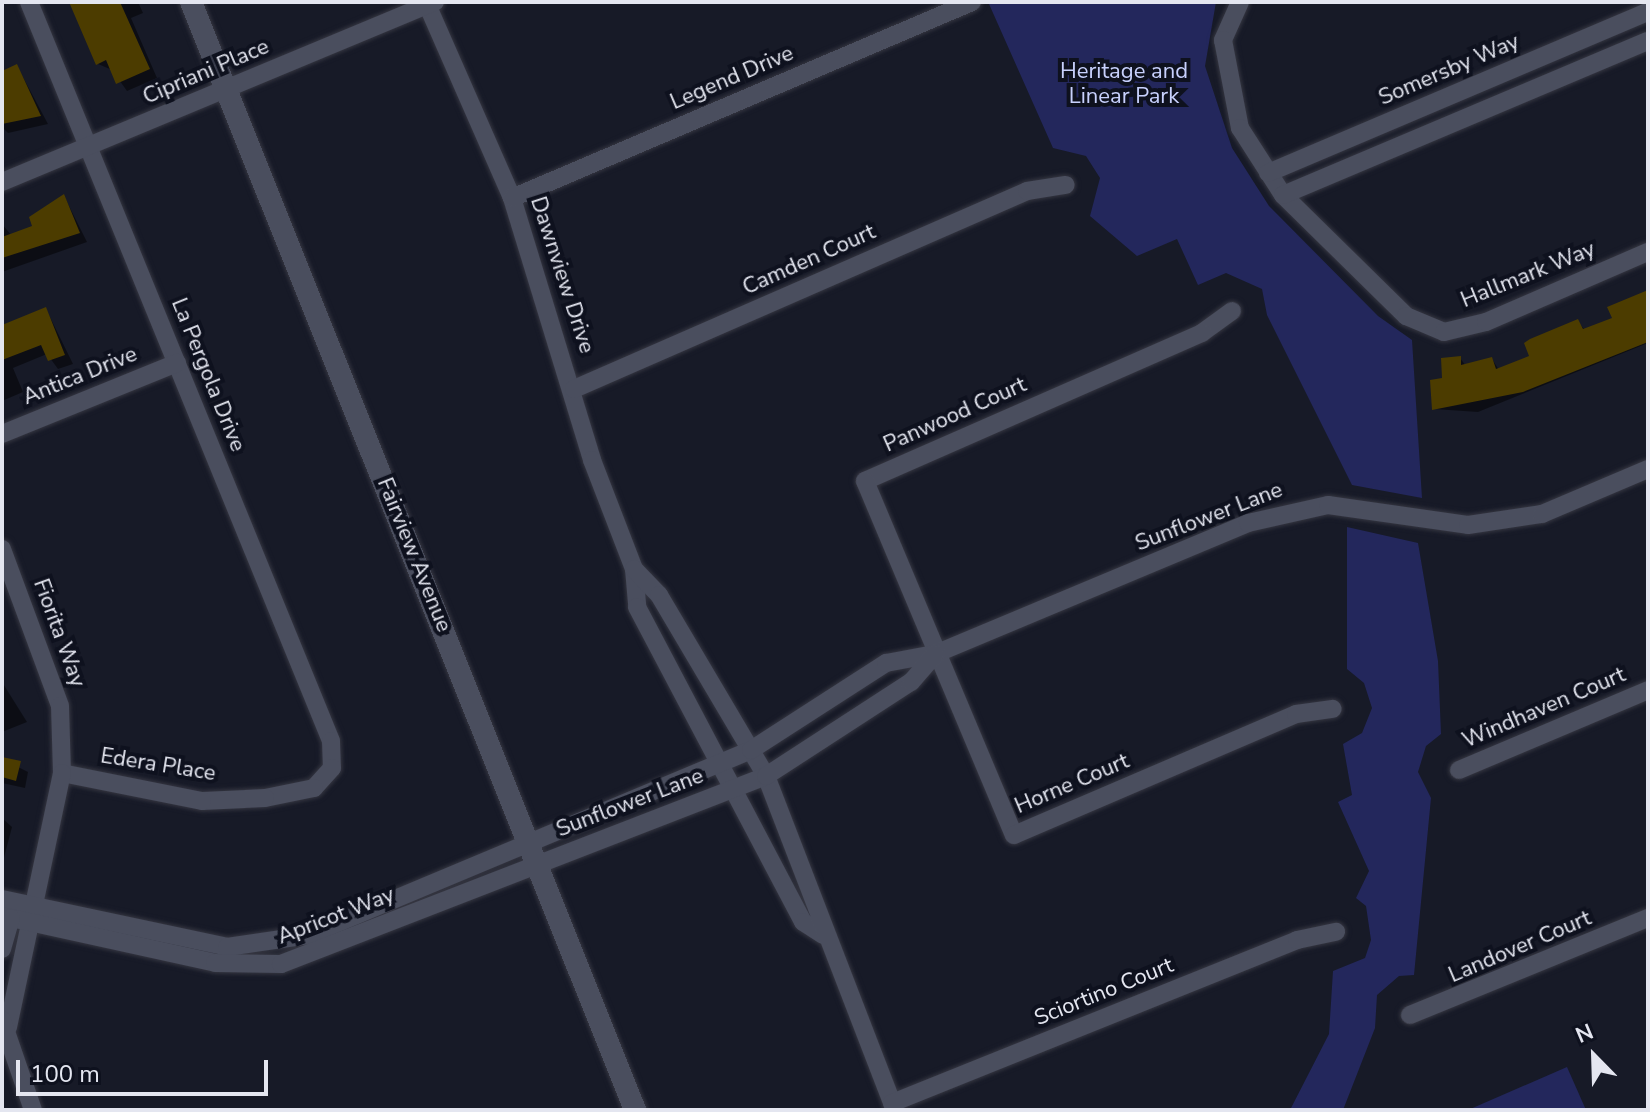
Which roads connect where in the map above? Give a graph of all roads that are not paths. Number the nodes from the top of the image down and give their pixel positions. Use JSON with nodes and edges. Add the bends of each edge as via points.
{"nodes":[{"id":1,"x":29,"y":2,"type":"edge"},
{"id":2,"x":191,"y":2,"type":"edge"},
{"id":3,"x":972,"y":2,"type":"edge"},
{"id":4,"x":1240,"y":2,"type":"edge"},
{"id":5,"x":430,"y":3,"type":"edge"},
{"id":6,"x":1648,"y":12,"type":"edge"},
{"id":7,"x":1648,"y":41,"type":"edge"},
{"id":8,"x":226,"y":89,"type":"junction"},
{"id":9,"x":89,"y":147,"type":"junction"},
{"id":10,"x":1268,"y":173,"type":"junction"},
{"id":11,"x":2,"y":182,"type":"edge"},
{"id":12,"x":1066,"y":185,"type":"dead end"},
{"id":13,"x":1283,"y":195,"type":"junction"},
{"id":14,"x":512,"y":198,"type":"junction"},
{"id":15,"x":1648,"y":252,"type":"edge"},
{"id":16,"x":1232,"y":311,"type":"dead end"},
{"id":17,"x":177,"y":363,"type":"junction"},
{"id":18,"x":574,"y":389,"type":"junction"},
{"id":19,"x":2,"y":434,"type":"edge"},
{"id":20,"x":1648,"y":469,"type":"edge"},
{"id":21,"x":2,"y":549,"type":"edge"},
{"id":22,"x":634,"y":569,"type":"junction"},
{"id":23,"x":935,"y":654,"type":"junction"},
{"id":24,"x":1648,"y":690,"type":"edge"},
{"id":25,"x":1333,"y":709,"type":"dead end"},
{"id":26,"x":751,"y":750,"type":"junction"},
{"id":27,"x":723,"y":762,"type":"junction"},
{"id":28,"x":332,"y":768,"type":"joint"},
{"id":29,"x":1459,"y":770,"type":"dead end"},
{"id":30,"x":62,"y":773,"type":"junction"},
{"id":31,"x":766,"y":776,"type":"junction"},
{"id":32,"x":738,"y":788,"type":"junction"},
{"id":33,"x":528,"y":839,"type":"junction"},
{"id":34,"x":538,"y":864,"type":"junction"},
{"id":35,"x":2,"y":899,"type":"edge"},
{"id":36,"x":19,"y":916,"type":"edge"},
{"id":37,"x":1648,"y":918,"type":"edge"},
{"id":38,"x":1336,"y":932,"type":"dead end"},
{"id":39,"x":823,"y":935,"type":"junction"},
{"id":40,"x":2,"y":949,"type":"edge"},
{"id":41,"x":1410,"y":1015,"type":"dead end"},
{"id":42,"x":5,"y":1024,"type":"edge"},
{"id":43,"x":893,"y":1107,"type":"edge"},
{"id":44,"x":33,"y":1110,"type":"edge"},
{"id":45,"x":635,"y":1110,"type":"edge"}],
"edges":[{"from":1,"to":9,"type":"street","name":"La Pergola Drive"},
{"from":2,"to":8,"type":"street","name":"Fairview Avenue"},
{"from":3,"to":14,"type":"street","name":"Legend Drive"},
{"from":4,"to":10,"type":"street","name":"Hallmark Way","via":[[1223,40],[1229,82],[1240,128]]},
{"from":5,"to":8,"type":"street","name":"Cipriani Place"},
{"from":5,"to":14,"type":"street","name":"Dawnview Drive"},
{"from":6,"to":10,"type":"street","name":"Somersby Way"},
{"from":7,"to":13,"type":"street"},
{"from":8,"to":9,"type":"street","name":"Cipriani Place"},
{"from":8,"to":33,"type":"street","name":"Fairview Avenue"},
{"from":9,"to":11,"type":"street","name":"Cipriani Place"},
{"from":9,"to":17,"type":"street","name":"La Pergola Drive"},
{"from":10,"to":13,"type":"street","name":"Hallmark Way"},
{"from":12,"to":18,"type":"street","name":"Camden Court","via":[[1027,191]]},
{"from":13,"to":15,"type":"street","name":"Hallmark Way","via":[[1406,316],[1444,332],[1486,322]]},
{"from":14,"to":18,"type":"street","name":"Dawnview Drive"},
{"from":16,"to":23,"type":"street","name":"Panwood Court","via":[[1202,333],[865,481]]},
{"from":17,"to":19,"type":"street","name":"Antica Drive"},
{"from":17,"to":28,"type":"street","name":"La Pergola Drive","via":[[331,741]]},
{"from":18,"to":22,"type":"street","name":"Dawnview Drive","via":[[592,460]]},
{"from":20,"to":23,"type":"street","name":"Sunflower Lane","via":[[1542,514],[1468,525],[1364,506],[1287,510]]},
{"from":21,"to":30,"type":"street","name":"Fiorita Way","via":[[60,706]]},
{"from":22,"to":26,"type":"street","name":"Dawnview Drive","via":[[659,595]]},
{"from":22,"to":27,"type":"street","name":"Dawnview Drive","via":[[637,607]]},
{"from":23,"to":25,"type":"street","name":"Horne Court","via":[[1014,835],[1296,714]]},
{"from":23,"to":26,"type":"street","name":"Sunflower Lane","via":[[886,663]]},
{"from":23,"to":31,"type":"street","name":"Sunflower Lane","via":[[911,682]]},
{"from":24,"to":29,"type":"street","name":"Windhaven Court"},
{"from":26,"to":27,"type":"street","name":"Sunflower Lane"},
{"from":26,"to":31,"type":"street","name":"Dawnview Drive"},
{"from":27,"to":32,"type":"street","name":"Dawnview Drive"},
{"from":27,"to":33,"type":"street","name":"Sunflower Lane"},
{"from":28,"to":30,"type":"street","name":"Edera Place","via":[[314,788],[202,801]]},
{"from":30,"to":36,"type":"street","name":"Fiorita Way"},
{"from":31,"to":32,"type":"street","name":"Sunflower Lane"},
{"from":31,"to":39,"type":"street","name":"Dawnview Drive","via":[[822,908]]},
{"from":32,"to":34,"type":"street","name":"Sunflower Lane"},
{"from":32,"to":39,"type":"street","name":"Dawnview Drive","via":[[803,922]]},
{"from":33,"to":34,"type":"street","name":"Fairview Avenue"},
{"from":33,"to":36,"type":"street","name":"Apricot Way","via":[[497,861],[309,935],[256,947]]},
{"from":34,"to":36,"type":"street","name":"Apricot Way","via":[[281,964],[215,963]]},
{"from":34,"to":45,"type":"street","name":"Fairview Avenue"},
{"from":35,"to":36,"type":"street","name":"Apricot Way"},
{"from":36,"to":40,"type":"street"},
{"from":36,"to":42,"type":"street"},
{"from":37,"to":41,"type":"street","name":"Landover Court"},
{"from":38,"to":43,"type":"street","name":"Sciortino Court","via":[[1297,940]]},
{"from":39,"to":43,"type":"street","name":"Dawnview Drive"},
{"from":42,"to":44,"type":"street"}]}
